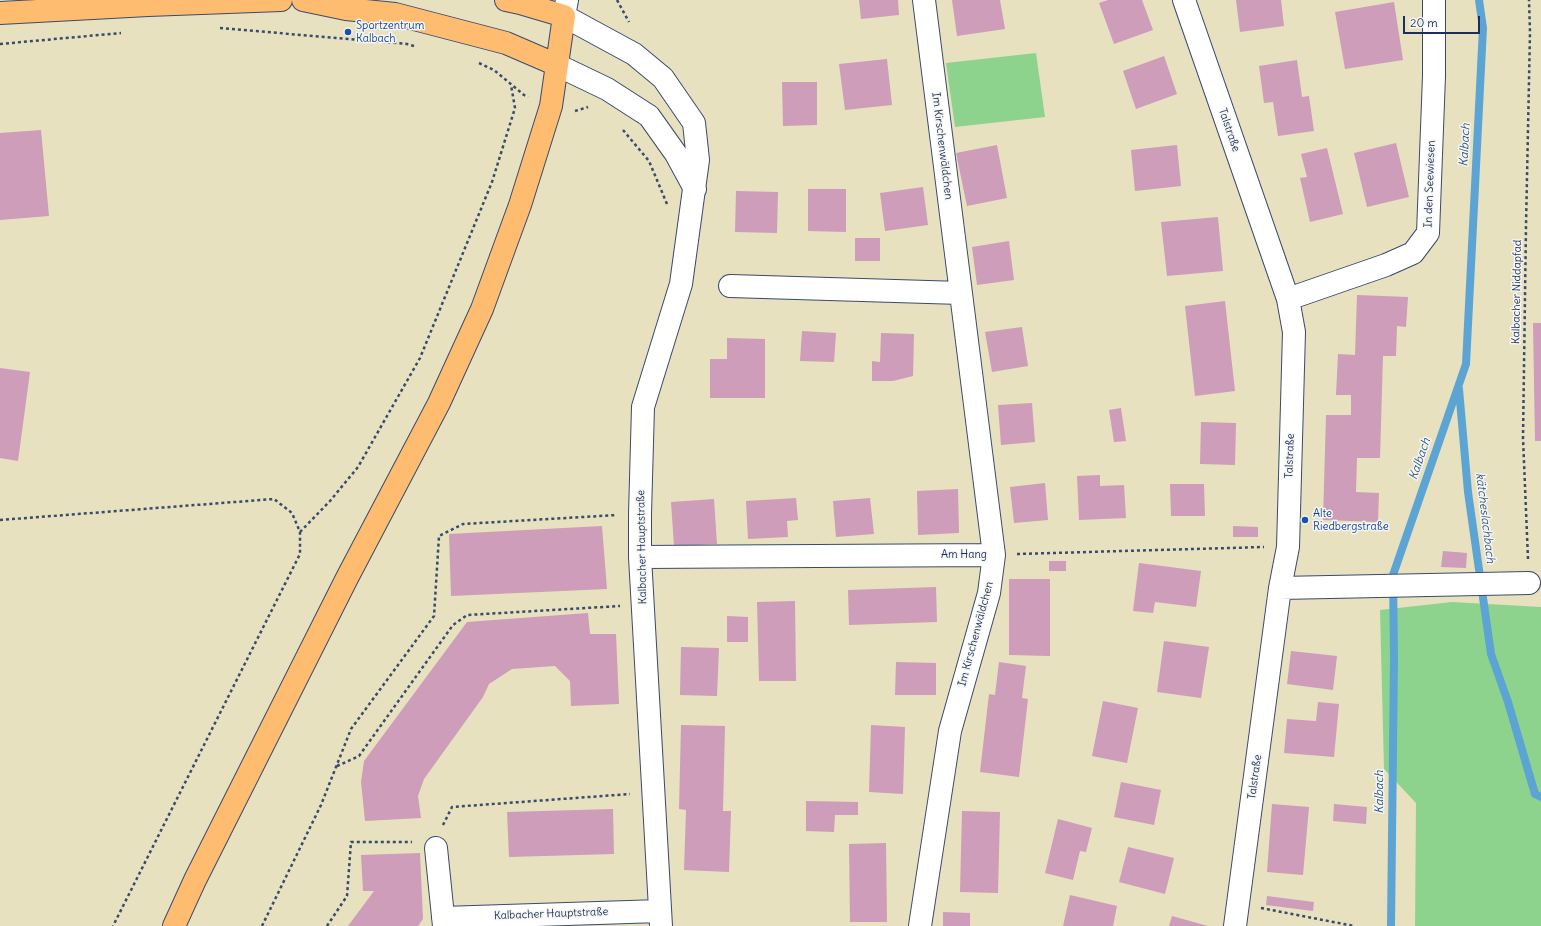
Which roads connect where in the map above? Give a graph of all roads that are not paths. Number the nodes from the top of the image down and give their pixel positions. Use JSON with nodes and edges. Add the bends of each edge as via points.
{"nodes":[{"id":1,"x":281,"y":0,"type":"edge"},
{"id":2,"x":302,"y":0,"type":"edge"},
{"id":3,"x":506,"y":0,"type":"edge"},
{"id":4,"x":924,"y":0,"type":"edge"},
{"id":5,"x":1184,"y":0,"type":"edge"},
{"id":6,"x":1434,"y":0,"type":"edge"},
{"id":7,"x":148,"y":2,"type":"edge"},
{"id":8,"x":566,"y":8,"type":"edge"},
{"id":9,"x":0,"y":13,"type":"edge"},
{"id":10,"x":557,"y":64,"type":"junction"},
{"id":11,"x":695,"y":189,"type":"junction"},
{"id":12,"x":730,"y":286,"type":"dead end"},
{"id":13,"x":961,"y":293,"type":"junction"},
{"id":14,"x":1288,"y":299,"type":"junction"},
{"id":15,"x":994,"y":555,"type":"junction"},
{"id":16,"x":640,"y":557,"type":"junction"},
{"id":17,"x":1529,"y":584,"type":"road end"},
{"id":18,"x":1280,"y":588,"type":"junction"},
{"id":19,"x":435,"y":845,"type":"road end"},
{"id":20,"x":660,"y":918,"type":"edge"},
{"id":21,"x":443,"y":922,"type":"edge"},
{"id":22,"x":174,"y":926,"type":"edge"},
{"id":23,"x":920,"y":926,"type":"edge"},
{"id":24,"x":1235,"y":926,"type":"edge"}],
"edges":[{"from":1,"to":7,"type":"main road"},
{"from":2,"to":10,"type":"main road","via":[[346,9],[395,14],[506,43]]},
{"from":3,"to":8,"type":"main road"},
{"from":4,"to":13,"type":"street","name":"Im Kirschenwäldchen"},
{"from":5,"to":14,"type":"street","name":"Talstraße"},
{"from":6,"to":14,"type":"street","name":"In den Seewiesen","via":[[1428,233],[1413,253]]},
{"from":7,"to":9,"type":"main road"},
{"from":8,"to":10,"type":"main road"},
{"from":8,"to":11,"type":"street","name":"Kalbacher Hauptstraße","via":[[634,54],[663,78],[694,124],[698,160]]},
{"from":10,"to":11,"type":"street","via":[[607,89],[648,116],[676,154]]},
{"from":10,"to":22,"type":"main road","via":[[551,106],[520,206],[482,309],[438,403]]},
{"from":11,"to":16,"type":"street","name":"Kalbacher Hauptstraße","via":[[682,284],[643,407]]},
{"from":12,"to":13,"type":"street"},
{"from":13,"to":15,"type":"street","name":"Im Kirschenwäldchen"},
{"from":14,"to":18,"type":"street","name":"Talstraße","via":[[1294,332],[1288,547]]},
{"from":15,"to":16,"type":"street","name":"Am Hang"},
{"from":15,"to":23,"type":"street","name":"Im Kirschenwäldchen","via":[[989,593],[950,731]]},
{"from":16,"to":20,"type":"street","name":"Kalbacher Hauptstraße"},
{"from":17,"to":18,"type":"street"},
{"from":18,"to":24,"type":"street","name":"Talstraße"},
{"from":19,"to":21,"type":"street","name":"Kalbacher Hauptstraße"},
{"from":20,"to":21,"type":"street","name":"Kalbacher Hauptstraße"}]}
